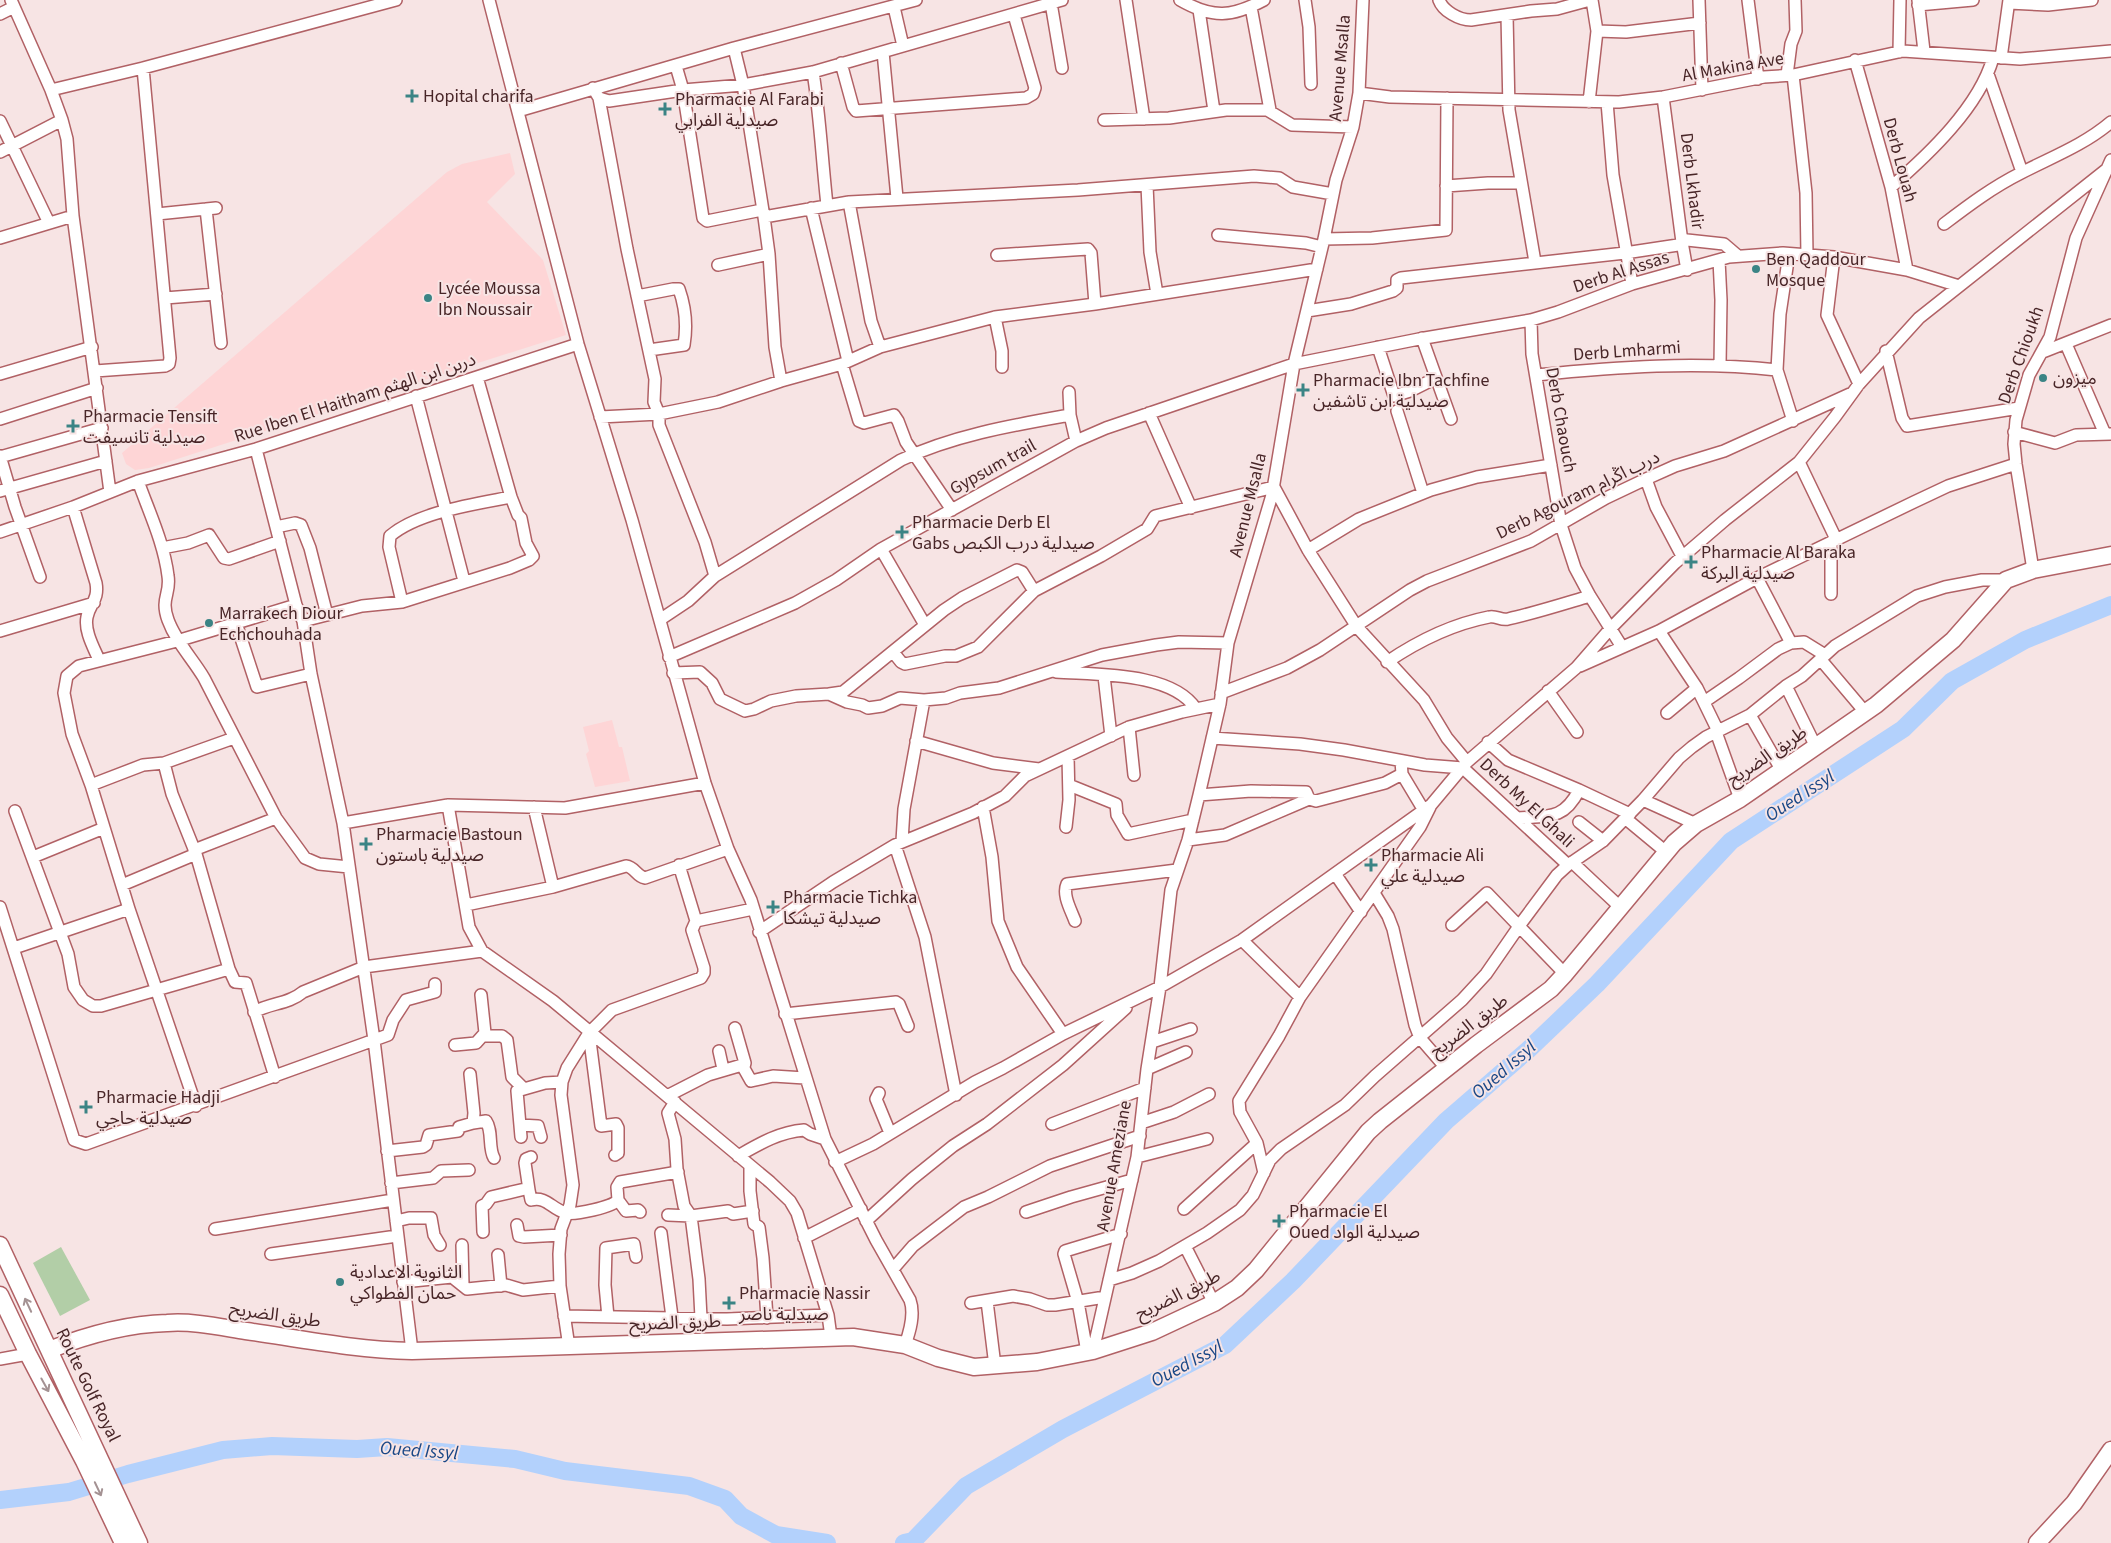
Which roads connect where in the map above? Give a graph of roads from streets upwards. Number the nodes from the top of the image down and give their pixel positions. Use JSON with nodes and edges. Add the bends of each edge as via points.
{"nodes":[{"id":1,"x":396,"y":0,"type":"edge"},
{"id":2,"x":489,"y":0,"type":"edge"},
{"id":3,"x":916,"y":0,"type":"edge"},
{"id":4,"x":1126,"y":0,"type":"edge"},
{"id":5,"x":1180,"y":0,"type":"edge"},
{"id":6,"x":1264,"y":0,"type":"edge"},
{"id":7,"x":1305,"y":0,"type":"edge"},
{"id":8,"x":1363,"y":0,"type":"edge"},
{"id":9,"x":1439,"y":0,"type":"edge"},
{"id":10,"x":1591,"y":0,"type":"edge"},
{"id":11,"x":1699,"y":0,"type":"edge"},
{"id":12,"x":1748,"y":0,"type":"edge"},
{"id":13,"x":1795,"y":0,"type":"edge"},
{"id":14,"x":1900,"y":0,"type":"edge"},
{"id":15,"x":1973,"y":0,"type":"edge"},
{"id":16,"x":2092,"y":0,"type":"edge"},
{"id":17,"x":1056,"y":2,"type":"edge"},
{"id":18,"x":2009,"y":2,"type":"edge"},
{"id":19,"x":12,"y":3,"type":"edge"},
{"id":20,"x":1918,"y":3,"type":"edge"},
{"id":21,"x":1530,"y":5,"type":"edge"},
{"id":22,"x":894,"y":7,"type":"junction"},
{"id":23,"x":1251,"y":7,"type":"junction"},
{"id":24,"x":1199,"y":10,"type":"junction"},
{"id":25,"x":0,"y":14,"type":"edge"},
{"id":26,"x":1014,"y":15,"type":"junction"},
{"id":27,"x":1507,"y":15,"type":"junction"},
{"id":28,"x":1700,"y":23,"type":"junction"},
{"id":29,"x":1597,"y":31,"type":"junction"},
{"id":30,"x":903,"y":46,"type":"junction"},
{"id":31,"x":734,"y":48,"type":"junction"},
{"id":32,"x":1924,"y":51,"type":"junction"},
{"id":33,"x":2111,"y":51,"type":"edge"},
{"id":34,"x":883,"y":52,"type":"junction"},
{"id":35,"x":1899,"y":52,"type":"junction"},
{"id":36,"x":1997,"y":58,"type":"junction"},
{"id":37,"x":1855,"y":60,"type":"junction"},
{"id":38,"x":841,"y":63,"type":"junction"},
{"id":39,"x":676,"y":66,"type":"junction"},
{"id":40,"x":143,"y":68,"type":"junction"},
{"id":41,"x":1062,"y":68,"type":"dead end"},
{"id":42,"x":813,"y":72,"type":"junction"},
{"id":43,"x":1988,"y":74,"type":"junction"},
{"id":44,"x":1790,"y":75,"type":"junction"},
{"id":45,"x":1758,"y":79,"type":"junction"},
{"id":46,"x":1311,"y":84,"type":"dead end"},
{"id":47,"x":744,"y":85,"type":"junction"},
{"id":48,"x":593,"y":88,"type":"junction"},
{"id":49,"x":51,"y":90,"type":"junction"},
{"id":50,"x":683,"y":90,"type":"junction"},
{"id":51,"x":1702,"y":90,"type":"junction"},
{"id":52,"x":1359,"y":93,"type":"junction"},
{"id":53,"x":1663,"y":97,"type":"junction"},
{"id":54,"x":599,"y":98,"type":"junction"},
{"id":55,"x":1448,"y":98,"type":"junction"},
{"id":56,"x":1508,"y":99,"type":"junction"},
{"id":57,"x":1589,"y":102,"type":"junction"},
{"id":58,"x":1607,"y":102,"type":"junction"},
{"id":59,"x":888,"y":108,"type":"junction"},
{"id":60,"x":518,"y":110,"type":"junction"},
{"id":61,"x":1270,"y":110,"type":"junction"},
{"id":62,"x":1214,"y":111,"type":"junction"},
{"id":63,"x":1144,"y":119,"type":"junction"},
{"id":64,"x":62,"y":120,"type":"junction"},
{"id":65,"x":1104,"y":120,"type":"dead end"},
{"id":66,"x":0,"y":121,"type":"edge"},
{"id":67,"x":2111,"y":122,"type":"edge"},
{"id":68,"x":1353,"y":127,"type":"junction"},
{"id":69,"x":12,"y":145,"type":"junction"},
{"id":70,"x":0,"y":152,"type":"edge"},
{"id":71,"x":2110,"y":163,"type":"edge"},
{"id":72,"x":2022,"y":172,"type":"junction"},
{"id":73,"x":1521,"y":183,"type":"junction"},
{"id":74,"x":1147,"y":185,"type":"junction"},
{"id":75,"x":1446,"y":186,"type":"junction"},
{"id":76,"x":1891,"y":187,"type":"junction"},
{"id":77,"x":1333,"y":194,"type":"junction"},
{"id":78,"x":897,"y":198,"type":"junction"},
{"id":79,"x":849,"y":202,"type":"junction"},
{"id":80,"x":827,"y":205,"type":"junction"},
{"id":81,"x":811,"y":208,"type":"junction"},
{"id":82,"x":763,"y":213,"type":"junction"},
{"id":83,"x":157,"y":214,"type":"junction"},
{"id":84,"x":74,"y":216,"type":"junction"},
{"id":85,"x":49,"y":223,"type":"junction"},
{"id":86,"x":1944,"y":224,"type":"dead end"},
{"id":87,"x":1218,"y":235,"type":"dead end"},
{"id":88,"x":0,"y":238,"type":"edge"},
{"id":89,"x":1682,"y":242,"type":"junction"},
{"id":90,"x":1323,"y":243,"type":"junction"},
{"id":91,"x":1625,"y":253,"type":"junction"},
{"id":92,"x":769,"y":254,"type":"junction"},
{"id":93,"x":1789,"y":254,"type":"junction"},
{"id":94,"x":997,"y":255,"type":"dead end"},
{"id":95,"x":1738,"y":256,"type":"junction"},
{"id":96,"x":1807,"y":256,"type":"junction"},
{"id":97,"x":1834,"y":257,"type":"junction"},
{"id":98,"x":1719,"y":260,"type":"junction"},
{"id":99,"x":1535,"y":262,"type":"junction"},
{"id":100,"x":718,"y":265,"type":"dead end"},
{"id":101,"x":1317,"y":270,"type":"junction"},
{"id":102,"x":1687,"y":270,"type":"junction"},
{"id":103,"x":1907,"y":270,"type":"junction"},
{"id":104,"x":1632,"y":284,"type":"junction"},
{"id":105,"x":1959,"y":286,"type":"junction"},
{"id":106,"x":216,"y":294,"type":"junction"},
{"id":107,"x":1157,"y":294,"type":"junction"},
{"id":108,"x":638,"y":296,"type":"junction"},
{"id":109,"x":165,"y":298,"type":"junction"},
{"id":110,"x":1095,"y":304,"type":"junction"},
{"id":111,"x":1307,"y":311,"type":"junction"},
{"id":112,"x":995,"y":317,"type":"junction"},
{"id":113,"x":1531,"y":320,"type":"junction"},
{"id":114,"x":2111,"y":325,"type":"edge"},
{"id":115,"x":1422,"y":338,"type":"junction"},
{"id":116,"x":221,"y":343,"type":"dead end"},
{"id":117,"x":578,"y":344,"type":"junction"},
{"id":118,"x":2066,"y":344,"type":"junction"},
{"id":119,"x":92,"y":346,"type":"junction"},
{"id":120,"x":880,"y":347,"type":"junction"},
{"id":121,"x":1378,"y":347,"type":"junction"},
{"id":122,"x":649,"y":350,"type":"junction"},
{"id":123,"x":1886,"y":351,"type":"junction"},
{"id":124,"x":2043,"y":352,"type":"junction"},
{"id":125,"x":845,"y":362,"type":"junction"},
{"id":126,"x":1294,"y":364,"type":"junction"},
{"id":127,"x":1720,"y":365,"type":"junction"},
{"id":128,"x":1002,"y":367,"type":"dead end"},
{"id":129,"x":1777,"y":370,"type":"junction"},
{"id":130,"x":95,"y":371,"type":"junction"},
{"id":131,"x":0,"y":374,"type":"edge"},
{"id":132,"x":1536,"y":375,"type":"junction"},
{"id":133,"x":477,"y":377,"type":"junction"},
{"id":134,"x":1436,"y":378,"type":"junction"},
{"id":135,"x":781,"y":381,"type":"junction"},
{"id":136,"x":1859,"y":384,"type":"junction"},
{"id":137,"x":97,"y":388,"type":"junction"},
{"id":138,"x":1069,"y":392,"type":"dead end"},
{"id":139,"x":1850,"y":394,"type":"junction"},
{"id":140,"x":416,"y":396,"type":"junction"},
{"id":141,"x":2019,"y":408,"type":"junction"},
{"id":142,"x":1397,"y":411,"type":"dead end"},
{"id":143,"x":1149,"y":413,"type":"junction"},
{"id":144,"x":659,"y":414,"type":"junction"},
{"id":145,"x":1070,"y":414,"type":"junction"},
{"id":146,"x":600,"y":417,"type":"junction"},
{"id":147,"x":0,"y":419,"type":"edge"},
{"id":148,"x":1451,"y":419,"type":"dead end"},
{"id":149,"x":1793,"y":421,"type":"junction"},
{"id":150,"x":102,"y":428,"type":"junction"},
{"id":151,"x":2014,"y":432,"type":"junction"},
{"id":152,"x":2108,"y":434,"type":"edge"},
{"id":153,"x":1076,"y":441,"type":"junction"},
{"id":154,"x":256,"y":449,"type":"junction"},
{"id":155,"x":915,"y":453,"type":"junction"},
{"id":156,"x":0,"y":457,"type":"edge"},
{"id":157,"x":106,"y":461,"type":"junction"},
{"id":158,"x":1799,"y":462,"type":"junction"},
{"id":159,"x":2016,"y":464,"type":"junction"},
{"id":160,"x":1551,"y":465,"type":"junction"},
{"id":161,"x":1646,"y":479,"type":"junction"},
{"id":162,"x":138,"y":481,"type":"junction"},
{"id":163,"x":1274,"y":487,"type":"junction"},
{"id":164,"x":5,"y":489,"type":"edge"},
{"id":165,"x":110,"y":492,"type":"junction"},
{"id":166,"x":1423,"y":493,"type":"junction"},
{"id":167,"x":511,"y":497,"type":"junction"},
{"id":168,"x":73,"y":507,"type":"junction"},
{"id":169,"x":1191,"y":508,"type":"junction"},
{"id":170,"x":445,"y":510,"type":"junction"},
{"id":171,"x":952,"y":510,"type":"junction"},
{"id":172,"x":22,"y":525,"type":"junction"},
{"id":173,"x":1561,"y":525,"type":"junction"},
{"id":174,"x":276,"y":527,"type":"junction"},
{"id":175,"x":0,"y":532,"type":"edge"},
{"id":176,"x":280,"y":541,"type":"junction"},
{"id":177,"x":1834,"y":541,"type":"junction"},
{"id":178,"x":162,"y":548,"type":"junction"},
{"id":179,"x":881,"y":549,"type":"junction"},
{"id":180,"x":1308,"y":550,"type":"junction"},
{"id":181,"x":2111,"y":555,"type":"edge"},
{"id":182,"x":1682,"y":556,"type":"junction"},
{"id":183,"x":2033,"y":570,"type":"junction"},
{"id":184,"x":715,"y":576,"type":"junction"},
{"id":185,"x":40,"y":577,"type":"dead end"},
{"id":186,"x":1758,"y":578,"type":"junction"},
{"id":187,"x":2006,"y":580,"type":"junction"},
{"id":188,"x":464,"y":581,"type":"junction"},
{"id":189,"x":1034,"y":591,"type":"junction"},
{"id":190,"x":1831,"y":594,"type":"dead end"},
{"id":191,"x":1590,"y":596,"type":"junction"},
{"id":192,"x":402,"y":602,"type":"junction"},
{"id":193,"x":94,"y":603,"type":"junction"},
{"id":194,"x":296,"y":605,"type":"junction"},
{"id":195,"x":327,"y":615,"type":"junction"},
{"id":196,"x":661,"y":619,"type":"junction"},
{"id":197,"x":303,"y":621,"type":"junction"},
{"id":198,"x":236,"y":623,"type":"junction"},
{"id":199,"x":925,"y":625,"type":"junction"},
{"id":200,"x":1357,"y":627,"type":"junction"},
{"id":201,"x":1610,"y":629,"type":"junction"},
{"id":202,"x":0,"y":630,"type":"edge"},
{"id":203,"x":1659,"y":631,"type":"junction"},
{"id":204,"x":177,"y":641,"type":"junction"},
{"id":205,"x":1228,"y":643,"type":"junction"},
{"id":206,"x":1791,"y":644,"type":"junction"},
{"id":207,"x":1622,"y":647,"type":"junction"},
{"id":208,"x":893,"y":652,"type":"junction"},
{"id":209,"x":669,"y":657,"type":"junction"},
{"id":210,"x":1823,"y":658,"type":"junction"},
{"id":211,"x":99,"y":660,"type":"junction"},
{"id":212,"x":1387,"y":662,"type":"junction"},
{"id":213,"x":1576,"y":668,"type":"junction"},
{"id":214,"x":1050,"y":672,"type":"junction"},
{"id":215,"x":673,"y":673,"type":"junction"},
{"id":216,"x":311,"y":674,"type":"junction"},
{"id":217,"x":1104,"y":676,"type":"junction"},
{"id":218,"x":1786,"y":686,"type":"junction"},
{"id":219,"x":1697,"y":688,"type":"junction"},
{"id":220,"x":1548,"y":691,"type":"junction"},
{"id":221,"x":829,"y":694,"type":"junction"},
{"id":222,"x":1220,"y":699,"type":"junction"},
{"id":223,"x":924,"y":700,"type":"junction"},
{"id":224,"x":1704,"y":702,"type":"junction"},
{"id":225,"x":1196,"y":709,"type":"junction"},
{"id":226,"x":1865,"y":712,"type":"junction"},
{"id":227,"x":1666,"y":713,"type":"dead end"},
{"id":228,"x":1750,"y":715,"type":"junction"},
{"id":229,"x":1129,"y":727,"type":"junction"},
{"id":230,"x":1717,"y":731,"type":"junction"},
{"id":231,"x":1577,"y":732,"type":"dead end"},
{"id":232,"x":1111,"y":736,"type":"junction"},
{"id":233,"x":234,"y":738,"type":"junction"},
{"id":234,"x":1212,"y":738,"type":"junction"},
{"id":235,"x":916,"y":741,"type":"junction"},
{"id":236,"x":1488,"y":742,"type":"junction"},
{"id":237,"x":1816,"y":747,"type":"junction"},
{"id":238,"x":1068,"y":756,"type":"junction"},
{"id":239,"x":1401,"y":761,"type":"junction"},
{"id":240,"x":164,"y":763,"type":"junction"},
{"id":241,"x":1465,"y":765,"type":"junction"},
{"id":242,"x":1040,"y":769,"type":"junction"},
{"id":243,"x":1782,"y":771,"type":"junction"},
{"id":244,"x":1402,"y":774,"type":"junction"},
{"id":245,"x":1134,"y":775,"type":"dead end"},
{"id":246,"x":705,"y":783,"type":"junction"},
{"id":247,"x":1069,"y":785,"type":"junction"},
{"id":248,"x":91,"y":786,"type":"junction"},
{"id":249,"x":1579,"y":790,"type":"junction"},
{"id":250,"x":1199,"y":795,"type":"junction"},
{"id":251,"x":1309,"y":799,"type":"junction"},
{"id":252,"x":1740,"y":799,"type":"junction"},
{"id":253,"x":1643,"y":800,"type":"junction"},
{"id":254,"x":448,"y":804,"type":"junction"},
{"id":255,"x":534,"y":807,"type":"junction"},
{"id":256,"x":983,"y":807,"type":"junction"},
{"id":257,"x":1427,"y":810,"type":"junction"},
{"id":258,"x":15,"y":811,"type":"dead end"},
{"id":259,"x":1628,"y":816,"type":"junction"},
{"id":260,"x":276,"y":818,"type":"junction"},
{"id":261,"x":1518,"y":818,"type":"junction"},
{"id":262,"x":1193,"y":820,"type":"junction"},
{"id":263,"x":1580,"y":822,"type":"dead end"},
{"id":264,"x":343,"y":823,"type":"junction"},
{"id":265,"x":1696,"y":824,"type":"junction"},
{"id":266,"x":1066,"y":827,"type":"dead end"},
{"id":267,"x":104,"y":828,"type":"junction"},
{"id":268,"x":1188,"y":840,"type":"junction"},
{"id":269,"x":1603,"y":841,"type":"junction"},
{"id":270,"x":898,"y":843,"type":"junction"},
{"id":271,"x":728,"y":849,"type":"junction"},
{"id":272,"x":195,"y":852,"type":"junction"},
{"id":273,"x":1666,"y":852,"type":"junction"},
{"id":274,"x":32,"y":857,"type":"junction"},
{"id":275,"x":1570,"y":863,"type":"junction"},
{"id":276,"x":679,"y":865,"type":"junction"},
{"id":277,"x":349,"y":866,"type":"junction"},
{"id":278,"x":1177,"y":870,"type":"junction"},
{"id":279,"x":1336,"y":874,"type":"junction"},
{"id":280,"x":122,"y":885,"type":"junction"},
{"id":281,"x":553,"y":887,"type":"junction"},
{"id":282,"x":1374,"y":893,"type":"junction"},
{"id":283,"x":466,"y":905,"type":"junction"},
{"id":284,"x":0,"y":907,"type":"edge"},
{"id":285,"x":1620,"y":907,"type":"junction"},
{"id":286,"x":129,"y":909,"type":"junction"},
{"id":287,"x":753,"y":909,"type":"junction"},
{"id":288,"x":1360,"y":912,"type":"junction"},
{"id":289,"x":1075,"y":921,"type":"dead end"},
{"id":290,"x":696,"y":922,"type":"junction"},
{"id":291,"x":1452,"y":924,"type":"dead end"},
{"id":292,"x":1519,"y":927,"type":"junction"},
{"id":293,"x":759,"y":932,"type":"junction"},
{"id":294,"x":59,"y":933,"type":"junction"},
{"id":295,"x":1242,"y":940,"type":"junction"},
{"id":296,"x":14,"y":948,"type":"junction"},
{"id":297,"x":482,"y":951,"type":"junction"},
{"id":298,"x":364,"y":967,"type":"junction"},
{"id":299,"x":229,"y":969,"type":"junction"},
{"id":300,"x":1565,"y":974,"type":"junction"},
{"id":301,"x":435,"y":984,"type":"dead end"},
{"id":302,"x":1160,"y":987,"type":"junction"},
{"id":303,"x":157,"y":989,"type":"junction"},
{"id":304,"x":481,"y":995,"type":"dead end"},
{"id":305,"x":1300,"y":997,"type":"junction"},
{"id":306,"x":1132,"y":1002,"type":"junction"},
{"id":307,"x":254,"y":1012,"type":"junction"},
{"id":308,"x":786,"y":1014,"type":"junction"},
{"id":309,"x":908,"y":1026,"type":"dead end"},
{"id":310,"x":734,"y":1028,"type":"dead end"},
{"id":311,"x":1191,"y":1029,"type":"dead end"},
{"id":312,"x":485,"y":1033,"type":"junction"},
{"id":313,"x":589,"y":1033,"type":"junction"},
{"id":314,"x":1063,"y":1034,"type":"junction"},
{"id":315,"x":1420,"y":1038,"type":"junction"},
{"id":316,"x":374,"y":1040,"type":"junction"},
{"id":317,"x":1152,"y":1042,"type":"junction"},
{"id":318,"x":455,"y":1045,"type":"dead end"},
{"id":319,"x":719,"y":1051,"type":"dead end"},
{"id":320,"x":1186,"y":1052,"type":"dead end"},
{"id":321,"x":744,"y":1067,"type":"junction"},
{"id":322,"x":1446,"y":1068,"type":"junction"},
{"id":323,"x":722,"y":1069,"type":"junction"},
{"id":324,"x":1147,"y":1069,"type":"junction"},
{"id":325,"x":470,"y":1074,"type":"dead end"},
{"id":326,"x":275,"y":1077,"type":"junction"},
{"id":327,"x":805,"y":1078,"type":"junction"},
{"id":328,"x":562,"y":1082,"type":"junction"},
{"id":329,"x":523,"y":1088,"type":"junction"},
{"id":330,"x":1145,"y":1088,"type":"junction"},
{"id":331,"x":879,"y":1093,"type":"dead end"},
{"id":332,"x":956,"y":1094,"type":"junction"},
{"id":333,"x":1209,"y":1094,"type":"dead end"},
{"id":334,"x":671,"y":1099,"type":"junction"},
{"id":335,"x":196,"y":1106,"type":"junction"},
{"id":336,"x":473,"y":1123,"type":"junction"},
{"id":337,"x":1141,"y":1123,"type":"junction"},
{"id":338,"x":1052,"y":1124,"type":"dead end"},
{"id":339,"x":890,"y":1132,"type":"junction"},
{"id":340,"x":541,"y":1136,"type":"dead end"},
{"id":341,"x":1140,"y":1136,"type":"junction"},
{"id":342,"x":825,"y":1139,"type":"junction"},
{"id":343,"x":1207,"y":1139,"type":"dead end"},
{"id":344,"x":1257,"y":1143,"type":"junction"},
{"id":345,"x":387,"y":1151,"type":"junction"},
{"id":346,"x":615,"y":1155,"type":"dead end"},
{"id":347,"x":738,"y":1156,"type":"junction"},
{"id":348,"x":531,"y":1157,"type":"dead end"},
{"id":349,"x":494,"y":1158,"type":"dead end"},
{"id":350,"x":1137,"y":1158,"type":"junction"},
{"id":351,"x":835,"y":1162,"type":"junction"},
{"id":352,"x":750,"y":1166,"type":"junction"},
{"id":353,"x":469,"y":1170,"type":"dead end"},
{"id":354,"x":678,"y":1172,"type":"junction"},
{"id":355,"x":1264,"y":1173,"type":"junction"},
{"id":356,"x":1132,"y":1180,"type":"junction"},
{"id":357,"x":391,"y":1183,"type":"junction"},
{"id":358,"x":529,"y":1190,"type":"junction"},
{"id":359,"x":393,"y":1200,"type":"junction"},
{"id":360,"x":618,"y":1200,"type":"junction"},
{"id":361,"x":860,"y":1209,"type":"junction"},
{"id":362,"x":1184,"y":1209,"type":"dead end"},
{"id":363,"x":753,"y":1211,"type":"junction"},
{"id":364,"x":640,"y":1212,"type":"dead end"},
{"id":365,"x":1026,"y":1212,"type":"dead end"},
{"id":366,"x":567,"y":1213,"type":"junction"},
{"id":367,"x":668,"y":1215,"type":"dead end"},
{"id":368,"x":691,"y":1216,"type":"junction"},
{"id":369,"x":396,"y":1221,"type":"junction"},
{"id":370,"x":866,"y":1221,"type":"junction"},
{"id":371,"x":517,"y":1225,"type":"dead end"},
{"id":372,"x":215,"y":1229,"type":"dead end"},
{"id":373,"x":483,"y":1232,"type":"dead end"},
{"id":374,"x":661,"y":1233,"type":"dead end"},
{"id":375,"x":1121,"y":1234,"type":"junction"},
{"id":376,"x":561,"y":1235,"type":"junction"},
{"id":377,"x":398,"y":1236,"type":"junction"},
{"id":378,"x":804,"y":1238,"type":"junction"},
{"id":379,"x":0,"y":1245,"type":"edge"},
{"id":380,"x":440,"y":1245,"type":"dead end"},
{"id":381,"x":462,"y":1245,"type":"dead end"},
{"id":382,"x":1185,"y":1246,"type":"junction"},
{"id":383,"x":271,"y":1254,"type":"dead end"},
{"id":384,"x":498,"y":1255,"type":"dead end"},
{"id":385,"x":636,"y":1257,"type":"dead end"},
{"id":386,"x":893,"y":1269,"type":"junction"},
{"id":387,"x":1109,"y":1280,"type":"junction"},
{"id":388,"x":403,"y":1282,"type":"junction"},
{"id":389,"x":462,"y":1286,"type":"junction"},
{"id":390,"x":501,"y":1286,"type":"junction"},
{"id":391,"x":560,"y":1286,"type":"junction"},
{"id":392,"x":0,"y":1295,"type":"edge"},
{"id":393,"x":1105,"y":1297,"type":"junction"},
{"id":394,"x":987,"y":1301,"type":"junction"},
{"id":395,"x":1078,"y":1302,"type":"junction"},
{"id":396,"x":971,"y":1303,"type":"dead end"},
{"id":397,"x":1214,"y":1303,"type":"junction"},
{"id":398,"x":828,"y":1315,"type":"junction"},
{"id":399,"x":564,"y":1316,"type":"junction"},
{"id":400,"x":608,"y":1317,"type":"junction"},
{"id":401,"x":672,"y":1317,"type":"junction"},
{"id":402,"x":701,"y":1318,"type":"junction"},
{"id":403,"x":767,"y":1318,"type":"junction"},
{"id":404,"x":831,"y":1337,"type":"junction"},
{"id":405,"x":905,"y":1345,"type":"junction"},
{"id":406,"x":569,"y":1347,"type":"junction"},
{"id":407,"x":48,"y":1350,"type":"junction"},
{"id":408,"x":412,"y":1351,"type":"junction"},
{"id":409,"x":1090,"y":1351,"type":"junction"},
{"id":410,"x":28,"y":1354,"type":"junction"},
{"id":411,"x":0,"y":1359,"type":"edge"},
{"id":412,"x":995,"y":1366,"type":"junction"},
{"id":413,"x":2111,"y":1450,"type":"edge"},
{"id":414,"x":92,"y":1457,"type":"junction"},
{"id":415,"x":118,"y":1514,"type":"junction"},
{"id":416,"x":123,"y":1543,"type":"edge"},
{"id":417,"x":139,"y":1543,"type":"edge"},
{"id":418,"x":2037,"y":1543,"type":"edge"}],
"edges":[{"from":1,"to":40,"type":"street"},
{"from":2,"to":60,"type":"street"},
{"from":3,"to":22,"type":"street"},
{"from":4,"to":63,"type":"street"},
{"from":5,"to":24,"type":"street"},
{"from":6,"to":23,"type":"street"},
{"from":7,"to":46,"type":"street"},
{"from":8,"to":52,"type":"street","name":"Avenue Msalla"},
{"from":9,"to":27,"type":"street","via":[[1444,8],[1465,20]]},
{"from":10,"to":21,"type":"street","via":[[1557,9]]},
{"from":10,"to":29,"type":"street"},
{"from":11,"to":28,"type":"street"},
{"from":12,"to":45,"type":"street"},
{"from":13,"to":44,"type":"street","via":[[1796,31],[1791,44]]},
{"from":14,"to":35,"type":"street"},
{"from":15,"to":20,"type":"street"},
{"from":16,"to":18,"type":"street","via":[[2048,5]]},
{"from":17,"to":26,"type":"street"},
{"from":17,"to":41,"type":"street"},
{"from":18,"to":36,"type":"street"},
{"from":19,"to":25,"type":"street"},
{"from":19,"to":49,"type":"street"},
{"from":20,"to":32,"type":"street"},
{"from":21,"to":27,"type":"street"},
{"from":22,"to":30,"type":"street"},
{"from":22,"to":31,"type":"street"},
{"from":23,"to":24,"type":"street","via":[[1226,15]]},
{"from":23,"to":61,"type":"street"},
{"from":24,"to":62,"type":"street"},
{"from":26,"to":30,"type":"street"},
{"from":26,"to":59,"type":"street","via":[[1033,94],[1026,98]]},
{"from":27,"to":56,"type":"street"},
{"from":28,"to":29,"type":"street","via":[[1626,32]]},
{"from":28,"to":51,"type":"street"},
{"from":29,"to":57,"type":"street"},
{"from":30,"to":34,"type":"street"},
{"from":31,"to":39,"type":"street"},
{"from":31,"to":47,"type":"street"},
{"from":32,"to":35,"type":"street","name":"Al Makina Ave"},
{"from":32,"to":36,"type":"street","name":"Al Makina Ave"},
{"from":33,"to":36,"type":"street","name":"Al Makina Ave","via":[[2040,59]]},
{"from":34,"to":38,"type":"street"},
{"from":34,"to":59,"type":"street"},
{"from":35,"to":37,"type":"street","name":"Al Makina Ave"},
{"from":36,"to":43,"type":"street"},
{"from":37,"to":44,"type":"street","name":"Al Makina Ave"},
{"from":37,"to":76,"type":"street","name":"Derb Louah"},
{"from":38,"to":42,"type":"street"},
{"from":38,"to":59,"type":"street","via":[[854,110]]},
{"from":39,"to":48,"type":"street"},
{"from":39,"to":50,"type":"street"},
{"from":40,"to":49,"type":"street"},
{"from":40,"to":83,"type":"street"},
{"from":42,"to":47,"type":"street"},
{"from":42,"to":80,"type":"street"},
{"from":43,"to":72,"type":"street"},
{"from":43,"to":76,"type":"street","via":[[1949,129]]},
{"from":44,"to":45,"type":"street","name":"Al Makina Ave"},
{"from":44,"to":96,"type":"street","via":[[1806,193]]},
{"from":45,"to":51,"type":"street","name":"Al Makina Ave"},
{"from":47,"to":50,"type":"street"},
{"from":47,"to":82,"type":"street"},
{"from":48,"to":54,"type":"street"},
{"from":48,"to":60,"type":"street"},
{"from":49,"to":64,"type":"street"},
{"from":50,"to":54,"type":"street","via":[[609,101]]},
{"from":50,"to":82,"type":"street","via":[[703,218],[707,221]]},
{"from":51,"to":53,"type":"street","name":"Al Makina Ave"},
{"from":52,"to":55,"type":"street","name":"Al Makina Ave"},
{"from":52,"to":68,"type":"street","name":"Avenue Msalla"},
{"from":53,"to":58,"type":"street","name":"Al Makina Ave"},
{"from":53,"to":89,"type":"street","name":"Derb Lkhadir"},
{"from":54,"to":108,"type":"street"},
{"from":55,"to":56,"type":"street","name":"Al Makina Ave"},
{"from":55,"to":75,"type":"street"},
{"from":56,"to":57,"type":"street","name":"Al Makina Ave"},
{"from":56,"to":73,"type":"street"},
{"from":57,"to":58,"type":"street","name":"Al Makina Ave"},
{"from":58,"to":91,"type":"street","via":[[1613,175]]},
{"from":59,"to":78,"type":"street"},
{"from":60,"to":117,"type":"street"},
{"from":61,"to":62,"type":"street"},
{"from":61,"to":68,"type":"street","via":[[1292,125]]},
{"from":62,"to":63,"type":"street"},
{"from":63,"to":65,"type":"street"},
{"from":64,"to":69,"type":"street"},
{"from":64,"to":84,"type":"street","via":[[67,139]]},
{"from":66,"to":69,"type":"street"},
{"from":67,"to":72,"type":"street","via":[[2077,145]]},
{"from":68,"to":77,"type":"street","name":"Avenue Msalla"},
{"from":69,"to":70,"type":"street"},
{"from":69,"to":85,"type":"street"},
{"from":71,"to":105,"type":"street"},
{"from":71,"to":124,"type":"street","name":"Derb Chioukh","via":[[2076,238],[2050,337]]},
{"from":72,"to":86,"type":"street","via":[[1987,192]]},
{"from":73,"to":75,"type":"street"},
{"from":73,"to":99,"type":"street"},
{"from":74,"to":77,"type":"street","via":[[1265,175],[1279,178],[1293,187]]},
{"from":74,"to":78,"type":"street"},
{"from":74,"to":107,"type":"street","via":[[1150,252]]},
{"from":75,"to":90,"type":"street","via":[[1447,226],[1444,231]]},
{"from":76,"to":103,"type":"street","name":"Derb Louah"},
{"from":77,"to":90,"type":"street","name":"Avenue Msalla"},
{"from":78,"to":79,"type":"street"},
{"from":79,"to":80,"type":"street"},
{"from":79,"to":120,"type":"street","via":[[871,321]]},
{"from":80,"to":81,"type":"street"},
{"from":81,"to":82,"type":"street"},
{"from":81,"to":125,"type":"street"},
{"from":82,"to":92,"type":"street"},
{"from":83,"to":106,"type":"street","via":[[211,208]]},
{"from":83,"to":109,"type":"street"},
{"from":84,"to":85,"type":"street"},
{"from":84,"to":119,"type":"street"},
{"from":85,"to":88,"type":"street"},
{"from":87,"to":90,"type":"street"},
{"from":89,"to":91,"type":"street"},
{"from":89,"to":95,"type":"street","via":[[1724,244]]},
{"from":89,"to":102,"type":"street","name":"Derb Lkhadir"},
{"from":90,"to":101,"type":"street","name":"Avenue Msalla"},
{"from":91,"to":99,"type":"street"},
{"from":91,"to":104,"type":"street"},
{"from":92,"to":100,"type":"street"},
{"from":92,"to":135,"type":"street","via":[[775,347]]},
{"from":93,"to":95,"type":"street","name":"Derb Al Assas"},
{"from":93,"to":96,"type":"street","name":"Derb Al Assas"},
{"from":93,"to":129,"type":"street","via":[[1780,314]]},
{"from":94,"to":110,"type":"street","via":[[1089,250]]},
{"from":95,"to":98,"type":"street","name":"Derb Al Assas"},
{"from":96,"to":97,"type":"street","name":"Derb Al Assas"},
{"from":97,"to":103,"type":"street","name":"Derb Al Assas"},
{"from":97,"to":136,"type":"street","via":[[1827,315]]},
{"from":98,"to":102,"type":"street","name":"Derb Al Assas"},
{"from":98,"to":127,"type":"street"},
{"from":99,"to":111,"type":"street","via":[[1398,278],[1397,288],[1393,291],[1351,304]]},
{"from":101,"to":107,"type":"street"},
{"from":101,"to":111,"type":"street","name":"Avenue Msalla"},
{"from":102,"to":104,"type":"street","name":"Derb Al Assas"},
{"from":103,"to":105,"type":"street","name":"Derb Al Assas"},
{"from":104,"to":113,"type":"street","name":"Derb Al Assas"},
{"from":105,"to":123,"type":"street","via":[[1919,318]]},
{"from":106,"to":109,"type":"street"},
{"from":106,"to":116,"type":"street"},
{"from":107,"to":110,"type":"street"},
{"from":108,"to":122,"type":"street"},
{"from":108,"to":122,"type":"street","via":[[679,289],[684,315],[684,345]]},
{"from":109,"to":130,"type":"street","via":[[169,364]]},
{"from":110,"to":112,"type":"street"},
{"from":111,"to":126,"type":"street","name":"Avenue Msalla"},
{"from":112,"to":120,"type":"street"},
{"from":112,"to":128,"type":"street"},
{"from":113,"to":115,"type":"street","name":"Derb Al Assas"},
{"from":113,"to":132,"type":"street","name":"Derb Chaouch"},
{"from":114,"to":118,"type":"street"},
{"from":115,"to":121,"type":"street","name":"Derb Al Assas"},
{"from":115,"to":134,"type":"street"},
{"from":117,"to":133,"type":"street","name":"Rue Iben El Haitham دربن ابن الهثم"},
{"from":117,"to":146,"type":"street"},
{"from":118,"to":124,"type":"street"},
{"from":118,"to":152,"type":"street"},
{"from":119,"to":130,"type":"street"},
{"from":119,"to":131,"type":"street"},
{"from":120,"to":125,"type":"street"},
{"from":121,"to":126,"type":"street","name":"Derb Al Assas"},
{"from":121,"to":134,"type":"street","via":[[1394,396]]},
{"from":122,"to":144,"type":"street","via":[[655,379],[654,402]]},
{"from":123,"to":136,"type":"street"},
{"from":123,"to":141,"type":"street","via":[[1902,418],[1908,426]]},
{"from":124,"to":141,"type":"street","name":"Derb Chioukh","via":[[2032,366]]},
{"from":125,"to":135,"type":"street"},
{"from":125,"to":155,"type":"street","via":[[859,421],[894,414],[906,442]]},
{"from":126,"to":143,"type":"street","name":"Gypsum trail"},
{"from":126,"to":163,"type":"street","name":"Avenue Msalla"},
{"from":127,"to":129,"type":"street","name":"Derb Lmharmi"},
{"from":127,"to":132,"type":"street","name":"Derb Lmharmi","via":[[1629,366]]},
{"from":129,"to":149,"type":"street"},
{"from":130,"to":137,"type":"street"},
{"from":132,"to":160,"type":"street","name":"Derb Chaouch"},
{"from":133,"to":140,"type":"street","name":"Rue Iben El Haitham دربن ابن الهثم"},
{"from":133,"to":167,"type":"street"},
{"from":134,"to":148,"type":"street"},
{"from":135,"to":144,"type":"street","via":[[718,402]]},
{"from":136,"to":139,"type":"street"},
{"from":137,"to":147,"type":"street"},
{"from":137,"to":150,"type":"street"},
{"from":138,"to":145,"type":"street"},
{"from":139,"to":149,"type":"street","name":"Derb Agouram درب اڭرام"},
{"from":139,"to":158,"type":"street"},
{"from":140,"to":154,"type":"street","name":"Rue Iben El Haitham دربن ابن الهثم"},
{"from":140,"to":170,"type":"street"},
{"from":141,"to":151,"type":"street","name":"Derb Chioukh"},
{"from":142,"to":166,"type":"street"},
{"from":143,"to":153,"type":"street","name":"Gypsum trail"},
{"from":143,"to":169,"type":"street"},
{"from":144,"to":146,"type":"street"},
{"from":144,"to":184,"type":"street","via":[[659,425]]},
{"from":145,"to":153,"type":"street"},
{"from":145,"to":155,"type":"street","via":[[1001,428]]},
{"from":146,"to":196,"type":"street"},
{"from":149,"to":161,"type":"street","name":"Derb Agouram درب اڭرام","via":[[1724,451]]},
{"from":150,"to":156,"type":"street"},
{"from":150,"to":157,"type":"street"},
{"from":151,"to":152,"type":"street","via":[[2056,443],[2076,435]]},
{"from":151,"to":159,"type":"street","name":"Derb Chioukh"},
{"from":153,"to":171,"type":"street","name":"Gypsum trail"},
{"from":154,"to":162,"type":"street","name":"Rue Iben El Haitham دربن ابن الهثم"},
{"from":154,"to":174,"type":"street"},
{"from":155,"to":171,"type":"street"},
{"from":155,"to":184,"type":"street"},
{"from":156,"to":164,"type":"street"},
{"from":157,"to":164,"type":"street"},
{"from":157,"to":165,"type":"street"},
{"from":158,"to":177,"type":"street"},
{"from":158,"to":182,"type":"street"},
{"from":159,"to":177,"type":"street","via":[[1948,486]]},
{"from":159,"to":183,"type":"street","name":"Derb Chioukh"},
{"from":160,"to":166,"type":"street","via":[[1477,478]]},
{"from":160,"to":173,"type":"street","name":"Derb Chaouch"},
{"from":161,"to":173,"type":"street","name":"Derb Agouram درب اڭرام"},
{"from":161,"to":182,"type":"street","via":[[1656,507]]},
{"from":162,"to":165,"type":"street","name":"Rue Iben El Haitham دربن ابن الهثم"},
{"from":162,"to":178,"type":"street"},
{"from":163,"to":169,"type":"street"},
{"from":163,"to":180,"type":"street","name":"Derb My El Ghali"},
{"from":163,"to":205,"type":"street","name":"Avenue Msalla"},
{"from":164,"to":172,"type":"street"},
{"from":165,"to":168,"type":"street","name":"Rue Iben El Haitham دربن ابن الهثم"},
{"from":166,"to":180,"type":"street","via":[[1359,518]]},
{"from":167,"to":170,"type":"street"},
{"from":167,"to":188,"type":"street","via":[[533,556],[510,568]]},
{"from":168,"to":172,"type":"street","name":"Rue Iben El Haitham دربن ابن الهثم"},
{"from":168,"to":193,"type":"street","via":[[96,583],[98,593]]},
{"from":169,"to":189,"type":"street","via":[[1155,516],[1147,529]]},
{"from":170,"to":188,"type":"street"},
{"from":170,"to":192,"type":"street","via":[[396,530],[390,536],[389,547]]},
{"from":171,"to":179,"type":"street","name":"Gypsum trail"},
{"from":172,"to":175,"type":"street","name":"Rue Iben El Haitham دربن ابن الهثم"},
{"from":172,"to":185,"type":"street"},
{"from":173,"to":191,"type":"street","name":"Derb Chaouch","via":[[1575,568]]},
{"from":173,"to":200,"type":"street","name":"Derb Agouram درب اڭرام","via":[[1531,542],[1427,581]]},
{"from":174,"to":176,"type":"street"},
{"from":174,"to":195,"type":"street","via":[[295,523],[301,526]]},
{"from":176,"to":178,"type":"street","via":[[225,559],[209,535]]},
{"from":176,"to":194,"type":"street"},
{"from":177,"to":186,"type":"street"},
{"from":177,"to":190,"type":"street"},
{"from":178,"to":204,"type":"street","via":[[168,576],[164,607]]},
{"from":179,"to":199,"type":"street"},
{"from":179,"to":209,"type":"street","name":"Gypsum trail","via":[[794,604]]},
{"from":180,"to":200,"type":"street","name":"Derb My El Ghali"},
{"from":181,"to":183,"type":"street","name":"طريق الضريح"},
{"from":182,"to":201,"type":"street"},
{"from":183,"to":187,"type":"street","name":"طريق الضريح"},
{"from":184,"to":196,"type":"street","via":[[688,601]]},
{"from":186,"to":203,"type":"street"},
{"from":186,"to":206,"type":"street"},
{"from":187,"to":210,"type":"street","via":[[1982,580],[1917,596],[1835,646]]},
{"from":187,"to":226,"type":"street","name":"طريق الضريح","via":[[1953,640]]},
{"from":188,"to":192,"type":"street"},
{"from":189,"to":199,"type":"street","via":[[1022,572],[1017,570],[962,598]]},
{"from":189,"to":208,"type":"street","via":[[988,639],[970,652],[906,664]]},
{"from":191,"to":201,"type":"street","name":"Derb Chaouch"},
{"from":191,"to":212,"type":"street","via":[[1506,620],[1491,616],[1451,629],[1431,636]]},
{"from":192,"to":195,"type":"street","via":[[362,606]]},
{"from":193,"to":202,"type":"street"},
{"from":193,"to":211,"type":"street","via":[[87,618]]},
{"from":194,"to":197,"type":"street"},
{"from":194,"to":198,"type":"street"},
{"from":195,"to":197,"type":"street"},
{"from":196,"to":209,"type":"street"},
{"from":197,"to":216,"type":"street"},
{"from":198,"to":204,"type":"street"},
{"from":198,"to":216,"type":"street","via":[[257,687]]},
{"from":199,"to":208,"type":"street"},
{"from":200,"to":212,"type":"street","name":"Derb My El Ghali"},
{"from":200,"to":222,"type":"street","name":"Derb Agouram درب اڭرام","via":[[1287,668]]},
{"from":201,"to":207,"type":"street","name":"Derb Chaouch"},
{"from":201,"to":213,"type":"street"},
{"from":203,"to":207,"type":"street"},
{"from":203,"to":219,"type":"street"},
{"from":204,"to":211,"type":"street"},
{"from":204,"to":233,"type":"street","via":[[204,678]]},
{"from":205,"to":214,"type":"street","via":[[1156,645],[1102,655]]},
{"from":205,"to":222,"type":"street","name":"Avenue Msalla"},
{"from":206,"to":210,"type":"street","via":[[1804,642]]},
{"from":206,"to":224,"type":"street","via":[[1778,648]]},
{"from":207,"to":213,"type":"street"},
{"from":208,"to":221,"type":"street","via":[[843,692]]},
{"from":209,"to":215,"type":"street"},
{"from":210,"to":218,"type":"street"},
{"from":210,"to":226,"type":"street"},
{"from":211,"to":248,"type":"street","via":[[70,672],[64,693],[72,734]]},
{"from":212,"to":241,"type":"street","name":"Derb My El Ghali","via":[[1424,700]]},
{"from":213,"to":220,"type":"street"},
{"from":214,"to":217,"type":"street"},
{"from":214,"to":223,"type":"street","via":[[999,688]]},
{"from":215,"to":221,"type":"street","via":[[700,672],[712,683],[720,699],[745,711],[796,696]]},
{"from":215,"to":246,"type":"street"},
{"from":216,"to":264,"type":"street"},
{"from":217,"to":225,"type":"street","via":[[1158,682],[1185,695]]},
{"from":217,"to":232,"type":"street"},
{"from":218,"to":228,"type":"street"},
{"from":218,"to":237,"type":"street"},
{"from":219,"to":224,"type":"street"},
{"from":219,"to":227,"type":"street"},
{"from":220,"to":231,"type":"street"},
{"from":220,"to":236,"type":"street"},
{"from":221,"to":223,"type":"street","via":[[868,708],[900,698]]},
{"from":222,"to":225,"type":"street","name":"Derb Agouram درب اڭرام"},
{"from":222,"to":234,"type":"street","name":"Avenue Msalla"},
{"from":223,"to":235,"type":"street"},
{"from":224,"to":230,"type":"street"},
{"from":225,"to":229,"type":"street","name":"Derb Agouram درب اڭرام"},
{"from":226,"to":237,"type":"street","name":"طريق الضريح"},
{"from":228,"to":230,"type":"street"},
{"from":228,"to":243,"type":"street"},
{"from":229,"to":232,"type":"street","name":"Derb Agouram درب اڭرام"},
{"from":229,"to":245,"type":"street"},
{"from":230,"to":252,"type":"street"},
{"from":230,"to":253,"type":"street","via":[[1679,758]]},
{"from":232,"to":238,"type":"street","name":"Derb Agouram درب اڭرام"},
{"from":233,"to":240,"type":"street"},
{"from":233,"to":260,"type":"street"},
{"from":234,"to":239,"type":"street","via":[[1335,749]]},
{"from":234,"to":250,"type":"street","name":"Avenue Msalla"},
{"from":235,"to":242,"type":"street","via":[[993,763]]},
{"from":235,"to":270,"type":"street"},
{"from":236,"to":241,"type":"street"},
{"from":236,"to":249,"type":"street","via":[[1508,760]]},
{"from":237,"to":243,"type":"street","name":"طريق الضريح"},
{"from":238,"to":242,"type":"street","name":"Derb Agouram درب اڭرام"},
{"from":238,"to":247,"type":"street"},
{"from":239,"to":241,"type":"street"},
{"from":239,"to":244,"type":"street"},
{"from":240,"to":248,"type":"street","via":[[142,765]]},
{"from":240,"to":272,"type":"street","via":[[172,794]]},
{"from":241,"to":257,"type":"street"},
{"from":241,"to":261,"type":"street","name":"Derb My El Ghali"},
{"from":242,"to":256,"type":"street","name":"Derb Agouram درب اڭرام","via":[[1025,776],[1005,796]]},
{"from":243,"to":252,"type":"street","name":"طريق الضريح"},
{"from":244,"to":251,"type":"street","via":[[1385,783],[1316,801]]},
{"from":244,"to":257,"type":"street"},
{"from":246,"to":255,"type":"street","via":[[565,808]]},
{"from":246,"to":271,"type":"street"},
{"from":247,"to":262,"type":"street","via":[[1116,804],[1117,815],[1128,834]]},
{"from":247,"to":266,"type":"street"},
{"from":248,"to":267,"type":"street"},
{"from":249,"to":259,"type":"street"},
{"from":249,"to":261,"type":"street","via":[[1561,813]]},
{"from":250,"to":251,"type":"street","via":[[1296,790],[1306,792]]},
{"from":250,"to":262,"type":"street","name":"Avenue Msalla"},
{"from":251,"to":268,"type":"street","via":[[1225,835]]},
{"from":252,"to":265,"type":"street","name":"طريق الضريح"},
{"from":253,"to":259,"type":"street"},
{"from":253,"to":265,"type":"street"},
{"from":254,"to":255,"type":"street"},
{"from":254,"to":264,"type":"street"},
{"from":254,"to":283,"type":"street"},
{"from":255,"to":281,"type":"street"},
{"from":256,"to":270,"type":"street","name":"Derb Agouram درب اڭرام"},
{"from":256,"to":314,"type":"street","via":[[998,921],[1017,967]]},
{"from":257,"to":279,"type":"street"},
{"from":257,"to":282,"type":"street","via":[[1420,828]]},
{"from":258,"to":274,"type":"street"},
{"from":259,"to":269,"type":"street"},
{"from":259,"to":273,"type":"street"},
{"from":260,"to":272,"type":"street"},
{"from":260,"to":277,"type":"street","via":[[305,858],[324,866]]},
{"from":261,"to":275,"type":"street","name":"Derb My El Ghali"},
{"from":262,"to":268,"type":"street","name":"Avenue Msalla"},
{"from":263,"to":269,"type":"street"},
{"from":264,"to":277,"type":"street"},
{"from":265,"to":273,"type":"street","name":"طريق الضريح"},
{"from":267,"to":274,"type":"street"},
{"from":267,"to":280,"type":"street"},
{"from":268,"to":278,"type":"street","name":"Avenue Msalla"},
{"from":269,"to":275,"type":"street"},
{"from":270,"to":293,"type":"street","name":"Derb Agouram درب اڭرام"},
{"from":270,"to":332,"type":"street","via":[[925,937]]},
{"from":271,"to":276,"type":"street"},
{"from":271,"to":287,"type":"street"},
{"from":272,"to":280,"type":"street"},
{"from":272,"to":299,"type":"street"},
{"from":273,"to":285,"type":"street","name":"طريق الضريح"},
{"from":274,"to":294,"type":"street"},
{"from":275,"to":285,"type":"street","name":"Derb My El Ghali"},
{"from":275,"to":292,"type":"street","via":[[1557,874]]},
{"from":276,"to":281,"type":"street","via":[[645,878],[639,876],[633,867],[626,866]]},
{"from":276,"to":290,"type":"street"},
{"from":277,"to":298,"type":"street"},
{"from":278,"to":289,"type":"street","via":[[1067,884],[1066,897]]},
{"from":278,"to":302,"type":"street","name":"Avenue Msalla","via":[[1167,916]]},
{"from":279,"to":288,"type":"street"},
{"from":279,"to":295,"type":"street"},
{"from":280,"to":286,"type":"street"},
{"from":281,"to":283,"type":"street"},
{"from":282,"to":288,"type":"street"},
{"from":282,"to":315,"type":"street","via":[[1393,929],[1414,1025]]},
{"from":283,"to":297,"type":"street","via":[[469,927]]},
{"from":284,"to":296,"type":"street"},
{"from":285,"to":300,"type":"street","name":"طريق الضريح"},
{"from":286,"to":294,"type":"street"},
{"from":286,"to":303,"type":"street"},
{"from":287,"to":290,"type":"street"},
{"from":287,"to":293,"type":"street"},
{"from":288,"to":305,"type":"street"},
{"from":290,"to":313,"type":"street","via":[[692,930],[704,968],[701,978],[620,1006]]},
{"from":291,"to":292,"type":"street","via":[[1486,894]]},
{"from":292,"to":300,"type":"street"},
{"from":292,"to":315,"type":"street","via":[[1486,974]]},
{"from":293,"to":308,"type":"street"},
{"from":294,"to":296,"type":"street"},
{"from":294,"to":303,"type":"street","via":[[68,954],[74,987],[88,1004],[102,1006]]},
{"from":295,"to":302,"type":"street"},
{"from":295,"to":305,"type":"street"},
{"from":296,"to":335,"type":"street","via":[[74,1140],[86,1144]]},
{"from":297,"to":298,"type":"street"},
{"from":297,"to":313,"type":"street","via":[[553,1001]]},
{"from":298,"to":307,"type":"street","via":[[303,992],[294,999]]},
{"from":298,"to":316,"type":"street"},
{"from":299,"to":303,"type":"street"},
{"from":299,"to":307,"type":"street","via":[[235,982],[246,982]]},
{"from":300,"to":322,"type":"street","name":"طريق الضريح","via":[[1551,989]]},
{"from":301,"to":316,"type":"street","via":[[435,992],[406,1000],[388,1035]]},
{"from":302,"to":306,"type":"street"},
{"from":302,"to":317,"type":"street","name":"Avenue Ameziane"},
{"from":303,"to":335,"type":"street"},
{"from":304,"to":312,"type":"street"},
{"from":305,"to":344,"type":"street","via":[[1239,1101],[1240,1112]]},
{"from":306,"to":314,"type":"street"},
{"from":306,"to":370,"type":"street","via":[[1062,1065],[939,1158]]},
{"from":307,"to":326,"type":"street"},
{"from":308,"to":309,"type":"street","via":[[896,1002]]},
{"from":308,"to":327,"type":"street"},
{"from":310,"to":321,"type":"street","via":[[746,1063]]},
{"from":311,"to":317,"type":"street"},
{"from":312,"to":318,"type":"street","via":[[476,1043]]},
{"from":312,"to":329,"type":"street","via":[[507,1040],[512,1077]]},
{"from":313,"to":328,"type":"street"},
{"from":313,"to":334,"type":"street"},
{"from":313,"to":346,"type":"street","via":[[601,1126],[616,1124],[618,1128],[618,1153]]},
{"from":314,"to":332,"type":"street"},
{"from":315,"to":322,"type":"street"},
{"from":315,"to":355,"type":"street","via":[[1345,1105],[1281,1149],[1270,1160]]},
{"from":316,"to":326,"type":"street"},
{"from":316,"to":345,"type":"street"},
{"from":317,"to":324,"type":"street","name":"Avenue Ameziane"},
{"from":319,"to":323,"type":"street"},
{"from":320,"to":324,"type":"street"},
{"from":321,"to":323,"type":"street"},
{"from":321,"to":327,"type":"street","via":[[751,1081],[773,1076]]},
{"from":322,"to":397,"type":"street","name":"طريق الضريح","via":[[1368,1132],[1256,1270]]},
{"from":323,"to":334,"type":"street"},
{"from":324,"to":330,"type":"street","name":"Avenue Ameziane"},
{"from":325,"to":336,"type":"street"},
{"from":326,"to":335,"type":"street"},
{"from":327,"to":342,"type":"street"},
{"from":328,"to":329,"type":"street"},
{"from":328,"to":366,"type":"street","via":[[572,1185]]},
{"from":329,"to":340,"type":"street","via":[[517,1091],[520,1131],[538,1126]]},
{"from":330,"to":337,"type":"street","name":"Avenue Ameziane"},
{"from":330,"to":338,"type":"street"},
{"from":331,"to":339,"type":"street","via":[[876,1099]]},
{"from":332,"to":339,"type":"street"},
{"from":333,"to":337,"type":"street","via":[[1174,1112]]},
{"from":334,"to":347,"type":"street"},
{"from":334,"to":354,"type":"street","via":[[668,1113],[675,1139]]},
{"from":336,"to":345,"type":"street","via":[[459,1127],[458,1131],[429,1135],[423,1146]]},
{"from":336,"to":349,"type":"street","via":[[486,1121],[489,1125]]},
{"from":337,"to":341,"type":"street","name":"Avenue Ameziane"},
{"from":339,"to":351,"type":"street"},
{"from":341,"to":350,"type":"street","name":"Avenue Ameziane"},
{"from":341,"to":386,"type":"street","via":[[1050,1166],[964,1207],[913,1246]]},
{"from":342,"to":347,"type":"street","via":[[804,1130],[795,1130],[776,1135]]},
{"from":342,"to":351,"type":"street"},
{"from":343,"to":350,"type":"street"},
{"from":344,"to":355,"type":"street"},
{"from":344,"to":362,"type":"street"},
{"from":345,"to":357,"type":"street"},
{"from":347,"to":352,"type":"street"},
{"from":348,"to":358,"type":"street","via":[[525,1163]]},
{"from":350,"to":356,"type":"street","name":"Avenue Ameziane"},
{"from":351,"to":361,"type":"street"},
{"from":352,"to":363,"type":"street"},
{"from":352,"to":378,"type":"street","via":[[790,1201]]},
{"from":353,"to":357,"type":"street","via":[[440,1171],[433,1178]]},
{"from":354,"to":360,"type":"street","via":[[620,1182]]},
{"from":354,"to":368,"type":"street","via":[[684,1206]]},
{"from":355,"to":382,"type":"street","via":[[1253,1195],[1240,1210]]},
{"from":356,"to":365,"type":"street"},
{"from":356,"to":375,"type":"street","name":"Avenue Ameziane"},
{"from":357,"to":359,"type":"street"},
{"from":358,"to":366,"type":"street","via":[[531,1200],[545,1199]]},
{"from":358,"to":373,"type":"street","via":[[489,1198],[482,1206]]},
{"from":359,"to":369,"type":"street"},
{"from":359,"to":372,"type":"street"},
{"from":360,"to":364,"type":"street","via":[[626,1211]]},
{"from":360,"to":366,"type":"street","via":[[614,1205]]},
{"from":361,"to":370,"type":"street"},
{"from":361,"to":378,"type":"street"},
{"from":363,"to":368,"type":"street"},
{"from":363,"to":403,"type":"street","via":[[754,1224],[759,1227]]},
{"from":366,"to":376,"type":"street"},
{"from":367,"to":368,"type":"street"},
{"from":368,"to":402,"type":"street"},
{"from":369,"to":377,"type":"street"},
{"from":369,"to":380,"type":"street","via":[[432,1218],[434,1235]]},
{"from":370,"to":386,"type":"street"},
{"from":371,"to":376,"type":"street","via":[[519,1236]]},
{"from":374,"to":401,"type":"street"},
{"from":375,"to":387,"type":"street","name":"Avenue Ameziane"},
{"from":375,"to":395,"type":"street","via":[[1065,1251]]},
{"from":376,"to":391,"type":"street"},
{"from":377,"to":383,"type":"street"},
{"from":377,"to":388,"type":"street"},
{"from":378,"to":398,"type":"street"},
{"from":407,"to":379,"type":"street","name":"Route Golf Royal","one_way":true},
{"from":381,"to":389,"type":"street"},
{"from":382,"to":387,"type":"street","via":[[1160,1261]]},
{"from":382,"to":397,"type":"street"},
{"from":384,"to":390,"type":"street"},
{"from":385,"to":400,"type":"street","via":[[634,1238],[606,1248]]},
{"from":386,"to":405,"type":"street","via":[[912,1306]]},
{"from":387,"to":393,"type":"street","name":"Avenue Ameziane"},
{"from":388,"to":389,"type":"street","via":[[452,1277]]},
{"from":388,"to":408,"type":"street"},
{"from":389,"to":390,"type":"street","via":[[472,1289]]},
{"from":390,"to":391,"type":"street","via":[[524,1290]]},
{"from":391,"to":399,"type":"street"},
{"from":392,"to":410,"type":"street","name":"Route Golf Royal"},
{"from":393,"to":395,"type":"street"},
{"from":393,"to":409,"type":"street","name":"Avenue Ameziane"},
{"from":394,"to":395,"type":"street","via":[[1013,1296],[1047,1305]]},
{"from":394,"to":396,"type":"street"},
{"from":394,"to":412,"type":"street"},
{"from":395,"to":409,"type":"street"},
{"from":397,"to":409,"type":"street","name":"طريق الضريح","via":[[1152,1332]]},
{"from":398,"to":403,"type":"street"},
{"from":398,"to":404,"type":"street"},
{"from":399,"to":400,"type":"street"},
{"from":399,"to":406,"type":"street"},
{"from":400,"to":401,"type":"street"},
{"from":401,"to":402,"type":"street"},
{"from":402,"to":403,"type":"street"},
{"from":404,"to":405,"type":"street","name":"طريق الضريح"},
{"from":404,"to":406,"type":"street","name":"طريق الضريح"},
{"from":405,"to":412,"type":"street","name":"طريق الضريح","via":[[961,1365]]},
{"from":406,"to":408,"type":"street","name":"طريق الضريح"},
{"from":407,"to":408,"type":"street","name":"طريق الضريح","via":[[89,1335],[168,1322]]},
{"from":407,"to":414,"type":"street","name":"Route Golf Royal"},
{"from":409,"to":412,"type":"street","name":"طريق الضريح","via":[[1037,1362]]},
{"from":410,"to":411,"type":"street"},
{"from":410,"to":414,"type":"street","name":"Route Golf Royal","one_way":true},
{"from":413,"to":418,"type":"street","via":[[2074,1503]]},
{"from":414,"to":415,"type":"street","name":"Route Golf Royal"},
{"from":415,"to":416,"type":"street","name":"Route Golf Royal"},
{"from":415,"to":417,"type":"street","name":"Route Golf Royal"}]}
